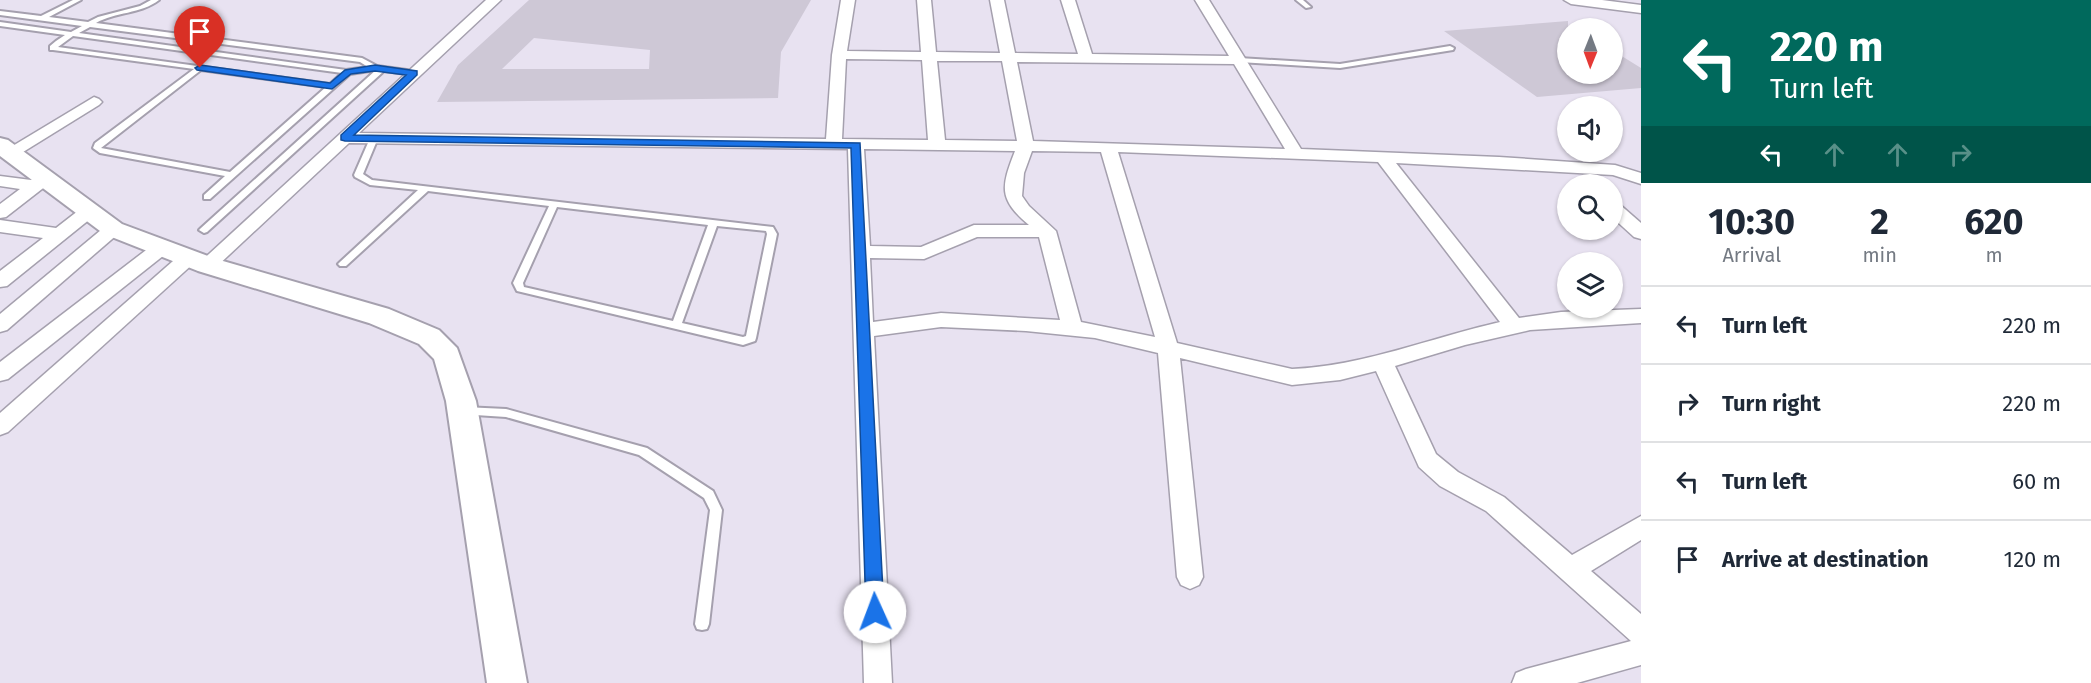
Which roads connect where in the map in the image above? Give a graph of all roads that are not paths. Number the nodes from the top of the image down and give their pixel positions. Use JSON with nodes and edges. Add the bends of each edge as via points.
{"nodes":[{"id":1,"x":78,"y":0,"type":"edge"},
{"id":2,"x":156,"y":0,"type":"edge"},
{"id":3,"x":494,"y":0,"type":"edge"},
{"id":4,"x":848,"y":0,"type":"edge"},
{"id":5,"x":924,"y":0,"type":"edge"},
{"id":6,"x":997,"y":0,"type":"edge"},
{"id":7,"x":1068,"y":0,"type":"edge"},
{"id":8,"x":1202,"y":0,"type":"edge"},
{"id":9,"x":1299,"y":0,"type":"edge"},
{"id":10,"x":1571,"y":0,"type":"edge"},
{"id":11,"x":1308,"y":7,"type":"dead end"},
{"id":12,"x":1641,"y":9,"type":"edge"},
{"id":13,"x":0,"y":13,"type":"edge"},
{"id":14,"x":42,"y":18,"type":"junction"},
{"id":15,"x":0,"y":24,"type":"edge"},
{"id":16,"x":88,"y":25,"type":"junction"},
{"id":17,"x":25,"y":27,"type":"junction"},
{"id":18,"x":73,"y":34,"type":"junction"},
{"id":19,"x":232,"y":45,"type":"junction"},
{"id":20,"x":1450,"y":48,"type":"dead end"},
{"id":21,"x":217,"y":54,"type":"junction"},
{"id":22,"x":839,"y":55,"type":"junction"},
{"id":23,"x":929,"y":56,"type":"junction"},
{"id":24,"x":1009,"y":57,"type":"junction"},
{"id":25,"x":1087,"y":59,"type":"junction"},
{"id":26,"x":362,"y":60,"type":"junction"},
{"id":27,"x":1239,"y":60,"type":"junction"},
{"id":28,"x":200,"y":68,"type":"junction"},
{"id":29,"x":378,"y":69,"type":"junction"},
{"id":30,"x":348,"y":72,"type":"junction"},
{"id":31,"x":414,"y":73,"type":"junction"},
{"id":32,"x":332,"y":86,"type":"junction"},
{"id":33,"x":94,"y":102,"type":"dead end"},
{"id":34,"x":345,"y":138,"type":"junction"},
{"id":35,"x":374,"y":138,"type":"junction"},
{"id":36,"x":845,"y":145,"type":"junction"},
{"id":37,"x":1026,"y":145,"type":"junction"},
{"id":38,"x":937,"y":146,"type":"junction"},
{"id":39,"x":1108,"y":147,"type":"junction"},
{"id":40,"x":4,"y":149,"type":"edge"},
{"id":41,"x":1296,"y":154,"type":"junction"},
{"id":42,"x":1383,"y":158,"type":"junction"},
{"id":43,"x":1570,"y":167,"type":"junction"},
{"id":44,"x":1578,"y":174,"type":"edge"},
{"id":45,"x":232,"y":175,"type":"junction"},
{"id":46,"x":1641,"y":178,"type":"edge"},
{"id":47,"x":0,"y":181,"type":"edge"},
{"id":48,"x":39,"y":182,"type":"junction"},
{"id":49,"x":425,"y":189,"type":"junction"},
{"id":50,"x":207,"y":197,"type":"dead end"},
{"id":51,"x":554,"y":204,"type":"junction"},
{"id":52,"x":89,"y":211,"type":"junction"},
{"id":53,"x":0,"y":213,"type":"edge"},
{"id":54,"x":1623,"y":217,"type":"edge"},
{"id":55,"x":713,"y":223,"type":"junction"},
{"id":56,"x":0,"y":226,"type":"edge"},
{"id":57,"x":113,"y":229,"type":"junction"},
{"id":58,"x":204,"y":230,"type":"dead end"},
{"id":59,"x":1047,"y":231,"type":"junction"},
{"id":60,"x":1641,"y":233,"type":"edge"},
{"id":61,"x":60,"y":234,"type":"junction"},
{"id":62,"x":160,"y":248,"type":"junction"},
{"id":63,"x":861,"y":252,"type":"junction"},
{"id":64,"x":198,"y":262,"type":"junction"},
{"id":65,"x":343,"y":264,"type":"dead end"},
{"id":66,"x":5,"y":272,"type":"edge"},
{"id":67,"x":1641,"y":316,"type":"edge"},
{"id":68,"x":0,"y":325,"type":"edge"},
{"id":69,"x":676,"y":326,"type":"junction"},
{"id":70,"x":1514,"y":326,"type":"junction"},
{"id":71,"x":1072,"y":329,"type":"junction"},
{"id":72,"x":864,"y":330,"type":"junction"},
{"id":73,"x":1168,"y":347,"type":"junction"},
{"id":74,"x":1383,"y":362,"type":"junction"},
{"id":75,"x":0,"y":373,"type":"edge"},
{"id":76,"x":463,"y":411,"type":"junction"},
{"id":77,"x":0,"y":426,"type":"edge"},
{"id":78,"x":1641,"y":527,"type":"edge"},
{"id":79,"x":1570,"y":570,"type":"junction"},
{"id":80,"x":1190,"y":577,"type":"dead end"},
{"id":81,"x":702,"y":624,"type":"dead end"},
{"id":82,"x":1641,"y":632,"type":"edge"},
{"id":83,"x":1641,"y":652,"type":"edge"},
{"id":84,"x":507,"y":683,"type":"edge"},
{"id":85,"x":878,"y":683,"type":"edge"},
{"id":86,"x":1526,"y":683,"type":"edge"}],
"edges":[{"from":1,"to":14,"type":"lane"},
{"from":2,"to":16,"type":"lane","via":[[106,15]]},
{"from":3,"to":31,"type":"street"},
{"from":4,"to":22,"type":"street"},
{"from":5,"to":23,"type":"street"},
{"from":6,"to":24,"type":"street"},
{"from":7,"to":25,"type":"street"},
{"from":8,"to":27,"type":"street"},
{"from":9,"to":11,"type":"lane"},
{"from":10,"to":12,"type":"street"},
{"from":13,"to":14,"type":"lane"},
{"from":14,"to":16,"type":"lane"},
{"from":14,"to":17,"type":"lane"},
{"from":15,"to":17,"type":"lane"},
{"from":16,"to":18,"type":"lane"},
{"from":16,"to":19,"type":"lane"},
{"from":17,"to":18,"type":"lane"},
{"from":18,"to":21,"type":"lane"},
{"from":18,"to":28,"type":"lane","via":[[53,48]]},
{"from":19,"to":21,"type":"lane"},
{"from":19,"to":26,"type":"lane"},
{"from":20,"to":27,"type":"lane","via":[[1340,66]]},
{"from":21,"to":30,"type":"lane"},
{"from":22,"to":23,"type":"street"},
{"from":22,"to":36,"type":"street"},
{"from":23,"to":24,"type":"street"},
{"from":23,"to":38,"type":"street"},
{"from":24,"to":25,"type":"street"},
{"from":24,"to":37,"type":"street"},
{"from":25,"to":27,"type":"street"},
{"from":26,"to":29,"type":"lane"},
{"from":26,"to":30,"type":"lane"},
{"from":27,"to":41,"type":"street"},
{"from":28,"to":32,"type":"lane"},
{"from":28,"to":45,"type":"lane","via":[[97,148]]},
{"from":29,"to":30,"type":"lane"},
{"from":29,"to":31,"type":"lane"},
{"from":29,"to":58,"type":"lane"},
{"from":30,"to":32,"type":"lane"},
{"from":31,"to":34,"type":"street"},
{"from":32,"to":45,"type":"lane"},
{"from":33,"to":40,"type":"street"},
{"from":34,"to":35,"type":"street"},
{"from":34,"to":64,"type":"street"},
{"from":35,"to":36,"type":"street"},
{"from":35,"to":49,"type":"lane","via":[[358,171],[360,178]]},
{"from":36,"to":38,"type":"street"},
{"from":36,"to":63,"type":"street"},
{"from":37,"to":38,"type":"street"},
{"from":37,"to":39,"type":"street"},
{"from":37,"to":59,"type":"street","via":[[1015,173],[1013,196],[1022,210]]},
{"from":39,"to":41,"type":"street"},
{"from":39,"to":73,"type":"street"},
{"from":40,"to":48,"type":"street"},
{"from":41,"to":42,"type":"street"},
{"from":42,"to":43,"type":"street"},
{"from":42,"to":70,"type":"street"},
{"from":43,"to":44,"type":"street"},
{"from":43,"to":46,"type":"street","via":[[1615,170]]},
{"from":45,"to":50,"type":"lane"},
{"from":47,"to":48,"type":"street"},
{"from":48,"to":52,"type":"street"},
{"from":48,"to":53,"type":"street"},
{"from":49,"to":51,"type":"lane"},
{"from":49,"to":65,"type":"lane"},
{"from":51,"to":55,"type":"lane"},
{"from":51,"to":69,"type":"lane","via":[[518,283],[520,289]]},
{"from":52,"to":57,"type":"street"},
{"from":52,"to":61,"type":"street"},
{"from":54,"to":60,"type":"street"},
{"from":55,"to":69,"type":"lane"},
{"from":55,"to":69,"type":"lane","via":[[772,231],[751,338],[743,341]]},
{"from":56,"to":61,"type":"street"},
{"from":57,"to":62,"type":"street"},
{"from":57,"to":68,"type":"street"},
{"from":59,"to":63,"type":"street","via":[[974,231],[924,253]]},
{"from":59,"to":71,"type":"street"},
{"from":61,"to":66,"type":"street"},
{"from":62,"to":64,"type":"street"},
{"from":62,"to":75,"type":"street"},
{"from":63,"to":72,"type":"street"},
{"from":64,"to":76,"type":"street","via":[[380,316],[429,337],[447,355]]},
{"from":64,"to":77,"type":"street"},
{"from":67,"to":70,"type":"street"},
{"from":70,"to":74,"type":"street"},
{"from":71,"to":72,"type":"street","via":[[941,320]]},
{"from":71,"to":73,"type":"street"},
{"from":72,"to":85,"type":"street"},
{"from":73,"to":74,"type":"street","via":[[1292,377],[1342,373]]},
{"from":73,"to":80,"type":"street"},
{"from":74,"to":79,"type":"street","via":[[1427,460],[1449,479],[1495,504]]},
{"from":76,"to":81,"type":"lane","via":[[506,413],[642,451],[710,495],[716,510]]},
{"from":76,"to":84,"type":"street"},
{"from":78,"to":79,"type":"street"},
{"from":79,"to":82,"type":"street"},
{"from":83,"to":86,"type":"street"}]}
